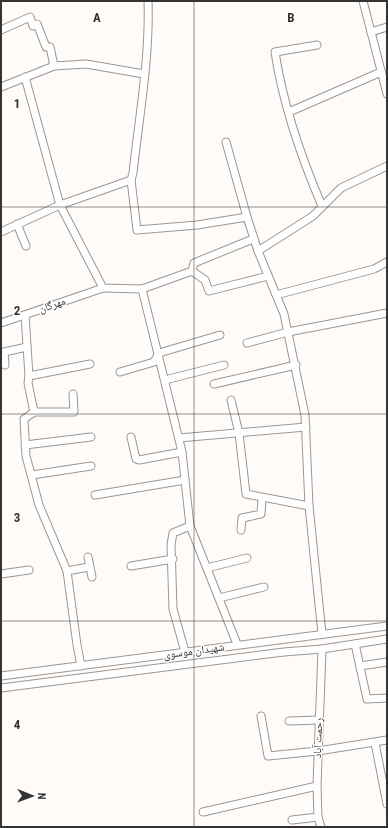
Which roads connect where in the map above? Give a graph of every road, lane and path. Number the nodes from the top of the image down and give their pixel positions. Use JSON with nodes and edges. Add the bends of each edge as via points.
{"nodes":[{"id":1,"x":148,"y":1,"type":"edge"},
{"id":2,"x":363,"y":1,"type":"edge"},
{"id":3,"x":387,"y":27,"type":"edge"},
{"id":4,"x":1,"y":30,"type":"edge"},
{"id":5,"x":371,"y":32,"type":"junction"},
{"id":6,"x":317,"y":45,"type":"dead end"},
{"id":7,"x":54,"y":66,"type":"junction"},
{"id":8,"x":381,"y":72,"type":"junction"},
{"id":9,"x":144,"y":74,"type":"junction"},
{"id":10,"x":25,"y":77,"type":"junction"},
{"id":11,"x":1,"y":87,"type":"edge"},
{"id":12,"x":387,"y":94,"type":"edge"},
{"id":13,"x":289,"y":112,"type":"junction"},
{"id":14,"x":226,"y":142,"type":"dead end"},
{"id":15,"x":387,"y":166,"type":"edge"},
{"id":16,"x":131,"y":180,"type":"junction"},
{"id":17,"x":60,"y":206,"type":"junction"},
{"id":18,"x":322,"y":206,"type":"junction"},
{"id":19,"x":248,"y":217,"type":"junction"},
{"id":20,"x":17,"y":224,"type":"junction"},
{"id":21,"x":1,"y":232,"type":"edge"},
{"id":22,"x":253,"y":239,"type":"junction"},
{"id":23,"x":26,"y":246,"type":"dead end"},
{"id":24,"x":258,"y":251,"type":"junction"},
{"id":25,"x":387,"y":262,"type":"edge"},
{"id":26,"x":192,"y":271,"type":"junction"},
{"id":27,"x":268,"y":276,"type":"junction"},
{"id":28,"x":103,"y":288,"type":"junction"},
{"id":29,"x":142,"y":289,"type":"junction"},
{"id":30,"x":276,"y":295,"type":"junction"},
{"id":31,"x":387,"y":313,"type":"edge"},
{"id":32,"x":25,"y":315,"type":"junction"},
{"id":33,"x":1,"y":323,"type":"edge"},
{"id":34,"x":288,"y":332,"type":"junction"},
{"id":35,"x":220,"y":335,"type":"dead end"},
{"id":36,"x":248,"y":343,"type":"dead end"},
{"id":37,"x":27,"y":347,"type":"junction"},
{"id":38,"x":159,"y":353,"type":"junction"},
{"id":39,"x":90,"y":364,"type":"dead end"},
{"id":40,"x":5,"y":365,"type":"dead end"},
{"id":41,"x":224,"y":365,"type":"dead end"},
{"id":42,"x":296,"y":365,"type":"junction"},
{"id":43,"x":120,"y":372,"type":"dead end"},
{"id":44,"x":29,"y":376,"type":"junction"},
{"id":45,"x":165,"y":380,"type":"junction"},
{"id":46,"x":214,"y":384,"type":"dead end"},
{"id":47,"x":73,"y":394,"type":"dead end"},
{"id":48,"x":231,"y":400,"type":"dead end"},
{"id":49,"x":34,"y":412,"type":"junction"},
{"id":50,"x":306,"y":428,"type":"junction"},
{"id":51,"x":239,"y":433,"type":"junction"},
{"id":52,"x":91,"y":437,"type":"dead end"},
{"id":53,"x":131,"y":437,"type":"dead end"},
{"id":54,"x":179,"y":438,"type":"junction"},
{"id":55,"x":25,"y":445,"type":"junction"},
{"id":56,"x":182,"y":452,"type":"junction"},
{"id":57,"x":91,"y":466,"type":"dead end"},
{"id":58,"x":32,"y":475,"type":"junction"},
{"id":59,"x":185,"y":480,"type":"junction"},
{"id":60,"x":95,"y":494,"type":"dead end"},
{"id":61,"x":262,"y":498,"type":"junction"},
{"id":62,"x":309,"y":506,"type":"junction"},
{"id":63,"x":190,"y":526,"type":"junction"},
{"id":64,"x":241,"y":530,"type":"dead end"},
{"id":65,"x":88,"y":557,"type":"dead end"},
{"id":66,"x":247,"y":558,"type":"dead end"},
{"id":67,"x":173,"y":559,"type":"junction"},
{"id":68,"x":89,"y":566,"type":"junction"},
{"id":69,"x":131,"y":566,"type":"dead end"},
{"id":70,"x":207,"y":568,"type":"junction"},
{"id":71,"x":30,"y":570,"type":"dead end"},
{"id":72,"x":67,"y":571,"type":"junction"},
{"id":73,"x":1,"y":574,"type":"edge"},
{"id":74,"x":92,"y":577,"type":"dead end"},
{"id":75,"x":264,"y":587,"type":"dead end"},
{"id":76,"x":219,"y":598,"type":"junction"},
{"id":77,"x":387,"y":626,"type":"edge"},
{"id":78,"x":322,"y":634,"type":"junction"},
{"id":79,"x":387,"y":639,"type":"edge"},
{"id":80,"x":238,"y":644,"type":"junction"},
{"id":81,"x":355,"y":644,"type":"junction"},
{"id":82,"x":322,"y":649,"type":"junction"},
{"id":83,"x":185,"y":652,"type":"junction"},
{"id":84,"x":387,"y":662,"type":"edge"},
{"id":85,"x":81,"y":666,"type":"junction"},
{"id":86,"x":360,"y":666,"type":"junction"},
{"id":87,"x":1,"y":676,"type":"edge"},
{"id":88,"x":1,"y":688,"type":"edge"},
{"id":89,"x":387,"y":698,"type":"edge"},
{"id":90,"x":261,"y":716,"type":"dead end"},
{"id":91,"x":318,"y":720,"type":"junction"},
{"id":92,"x":289,"y":721,"type":"dead end"},
{"id":93,"x":387,"y":740,"type":"edge"},
{"id":94,"x":374,"y":743,"type":"junction"},
{"id":95,"x":318,"y":752,"type":"junction"},
{"id":96,"x":317,"y":786,"type":"junction"},
{"id":97,"x":387,"y":804,"type":"edge"},
{"id":98,"x":203,"y":812,"type":"dead end"},
{"id":99,"x":318,"y":817,"type":"junction"},
{"id":100,"x":292,"y":820,"type":"dead end"},
{"id":101,"x":321,"y":827,"type":"edge"}],
"edges":[{"from":1,"to":9,"type":"street"},
{"from":2,"to":5,"type":"street"},
{"from":3,"to":5,"type":"street"},
{"from":4,"to":7,"type":"street","via":[[30,18],[33,26],[37,24],[46,47],[50,47]]},
{"from":5,"to":8,"type":"street"},
{"from":6,"to":13,"type":"street","via":[[275,52],[278,78]]},
{"from":7,"to":9,"type":"street","via":[[86,64]]},
{"from":7,"to":10,"type":"street"},
{"from":8,"to":12,"type":"street"},
{"from":8,"to":13,"type":"street"},
{"from":9,"to":16,"type":"street"},
{"from":10,"to":11,"type":"street"},
{"from":10,"to":17,"type":"street"},
{"from":13,"to":18,"type":"street","via":[[295,136]]},
{"from":14,"to":19,"type":"street"},
{"from":15,"to":18,"type":"street","via":[[341,188]]},
{"from":16,"to":17,"type":"street"},
{"from":16,"to":19,"type":"street","via":[[137,230],[197,225]]},
{"from":17,"to":20,"type":"street"},
{"from":17,"to":28,"type":"street"},
{"from":18,"to":24,"type":"street","via":[[312,216]]},
{"from":19,"to":22,"type":"street"},
{"from":20,"to":21,"type":"street"},
{"from":20,"to":23,"type":"street"},
{"from":22,"to":24,"type":"street"},
{"from":22,"to":26,"type":"street","via":[[194,263]]},
{"from":24,"to":27,"type":"street"},
{"from":25,"to":30,"type":"street","via":[[374,269]]},
{"from":26,"to":27,"type":"street","via":[[205,280],[209,291]]},
{"from":26,"to":29,"type":"street"},
{"from":27,"to":30,"type":"street"},
{"from":28,"to":29,"type":"street"},
{"from":28,"to":32,"type":"street","name":"مهرگان"},
{"from":29,"to":38,"type":"street"},
{"from":30,"to":34,"type":"street"},
{"from":31,"to":34,"type":"street"},
{"from":32,"to":33,"type":"street","name":"مهرگان"},
{"from":32,"to":37,"type":"street"},
{"from":34,"to":36,"type":"street"},
{"from":34,"to":42,"type":"street"},
{"from":35,"to":38,"type":"street"},
{"from":37,"to":40,"type":"street","via":[[4,352]]},
{"from":37,"to":44,"type":"street"},
{"from":38,"to":43,"type":"street","via":[[154,362]]},
{"from":38,"to":45,"type":"street"},
{"from":39,"to":44,"type":"street"},
{"from":41,"to":45,"type":"street"},
{"from":42,"to":46,"type":"street"},
{"from":42,"to":50,"type":"street"},
{"from":44,"to":49,"type":"street"},
{"from":45,"to":54,"type":"street"},
{"from":47,"to":49,"type":"street","via":[[74,412]]},
{"from":48,"to":51,"type":"street"},
{"from":49,"to":55,"type":"street","via":[[24,419]]},
{"from":50,"to":51,"type":"street"},
{"from":50,"to":62,"type":"street"},
{"from":51,"to":54,"type":"street"},
{"from":51,"to":61,"type":"street","via":[[246,494]]},
{"from":52,"to":55,"type":"street"},
{"from":53,"to":56,"type":"street","via":[[136,458],[139,460]]},
{"from":54,"to":56,"type":"street"},
{"from":55,"to":58,"type":"street"},
{"from":56,"to":59,"type":"street"},
{"from":57,"to":58,"type":"street"},
{"from":58,"to":72,"type":"street","via":[[43,517]]},
{"from":59,"to":60,"type":"street"},
{"from":59,"to":63,"type":"street"},
{"from":61,"to":62,"type":"street"},
{"from":61,"to":64,"type":"street","via":[[261,514],[242,518]]},
{"from":62,"to":78,"type":"street"},
{"from":63,"to":67,"type":"street","via":[[173,533]]},
{"from":63,"to":70,"type":"street"},
{"from":65,"to":68,"type":"street"},
{"from":66,"to":70,"type":"street"},
{"from":67,"to":69,"type":"street"},
{"from":67,"to":83,"type":"street","via":[[173,609]]},
{"from":68,"to":72,"type":"street"},
{"from":68,"to":74,"type":"street"},
{"from":70,"to":76,"type":"street"},
{"from":71,"to":73,"type":"street"},
{"from":72,"to":85,"type":"street"},
{"from":75,"to":76,"type":"street"},
{"from":76,"to":80,"type":"street"},
{"from":77,"to":78,"type":"street","name":"شهیدان موسوی"},
{"from":78,"to":80,"type":"street","name":"شهیدان موسوی"},
{"from":79,"to":81,"type":"street","name":"شهیدان موسوی"},
{"from":80,"to":83,"type":"street","name":"شهیدان موسوی"},
{"from":81,"to":82,"type":"street","name":"شهیدان موسوی"},
{"from":81,"to":86,"type":"street"},
{"from":82,"to":88,"type":"street","name":"شهیدان موسوی"},
{"from":82,"to":91,"type":"street","name":"رحمت آباد"},
{"from":83,"to":85,"type":"street","name":"شهیدان موسوی"},
{"from":84,"to":86,"type":"street"},
{"from":85,"to":87,"type":"street","name":"شهیدان موسوی"},
{"from":86,"to":89,"type":"street","via":[[367,699]]},
{"from":90,"to":95,"type":"street","via":[[268,756]]},
{"from":91,"to":92,"type":"street"},
{"from":91,"to":95,"type":"street","name":"رحمت آباد"},
{"from":93,"to":94,"type":"street"},
{"from":94,"to":95,"type":"street"},
{"from":94,"to":97,"type":"street"},
{"from":95,"to":96,"type":"street","name":"رحمت آباد"},
{"from":96,"to":98,"type":"street"},
{"from":96,"to":99,"type":"street","name":"رحمت آباد"},
{"from":99,"to":100,"type":"street"},
{"from":99,"to":101,"type":"street","name":"رحمت آباد"}]}
